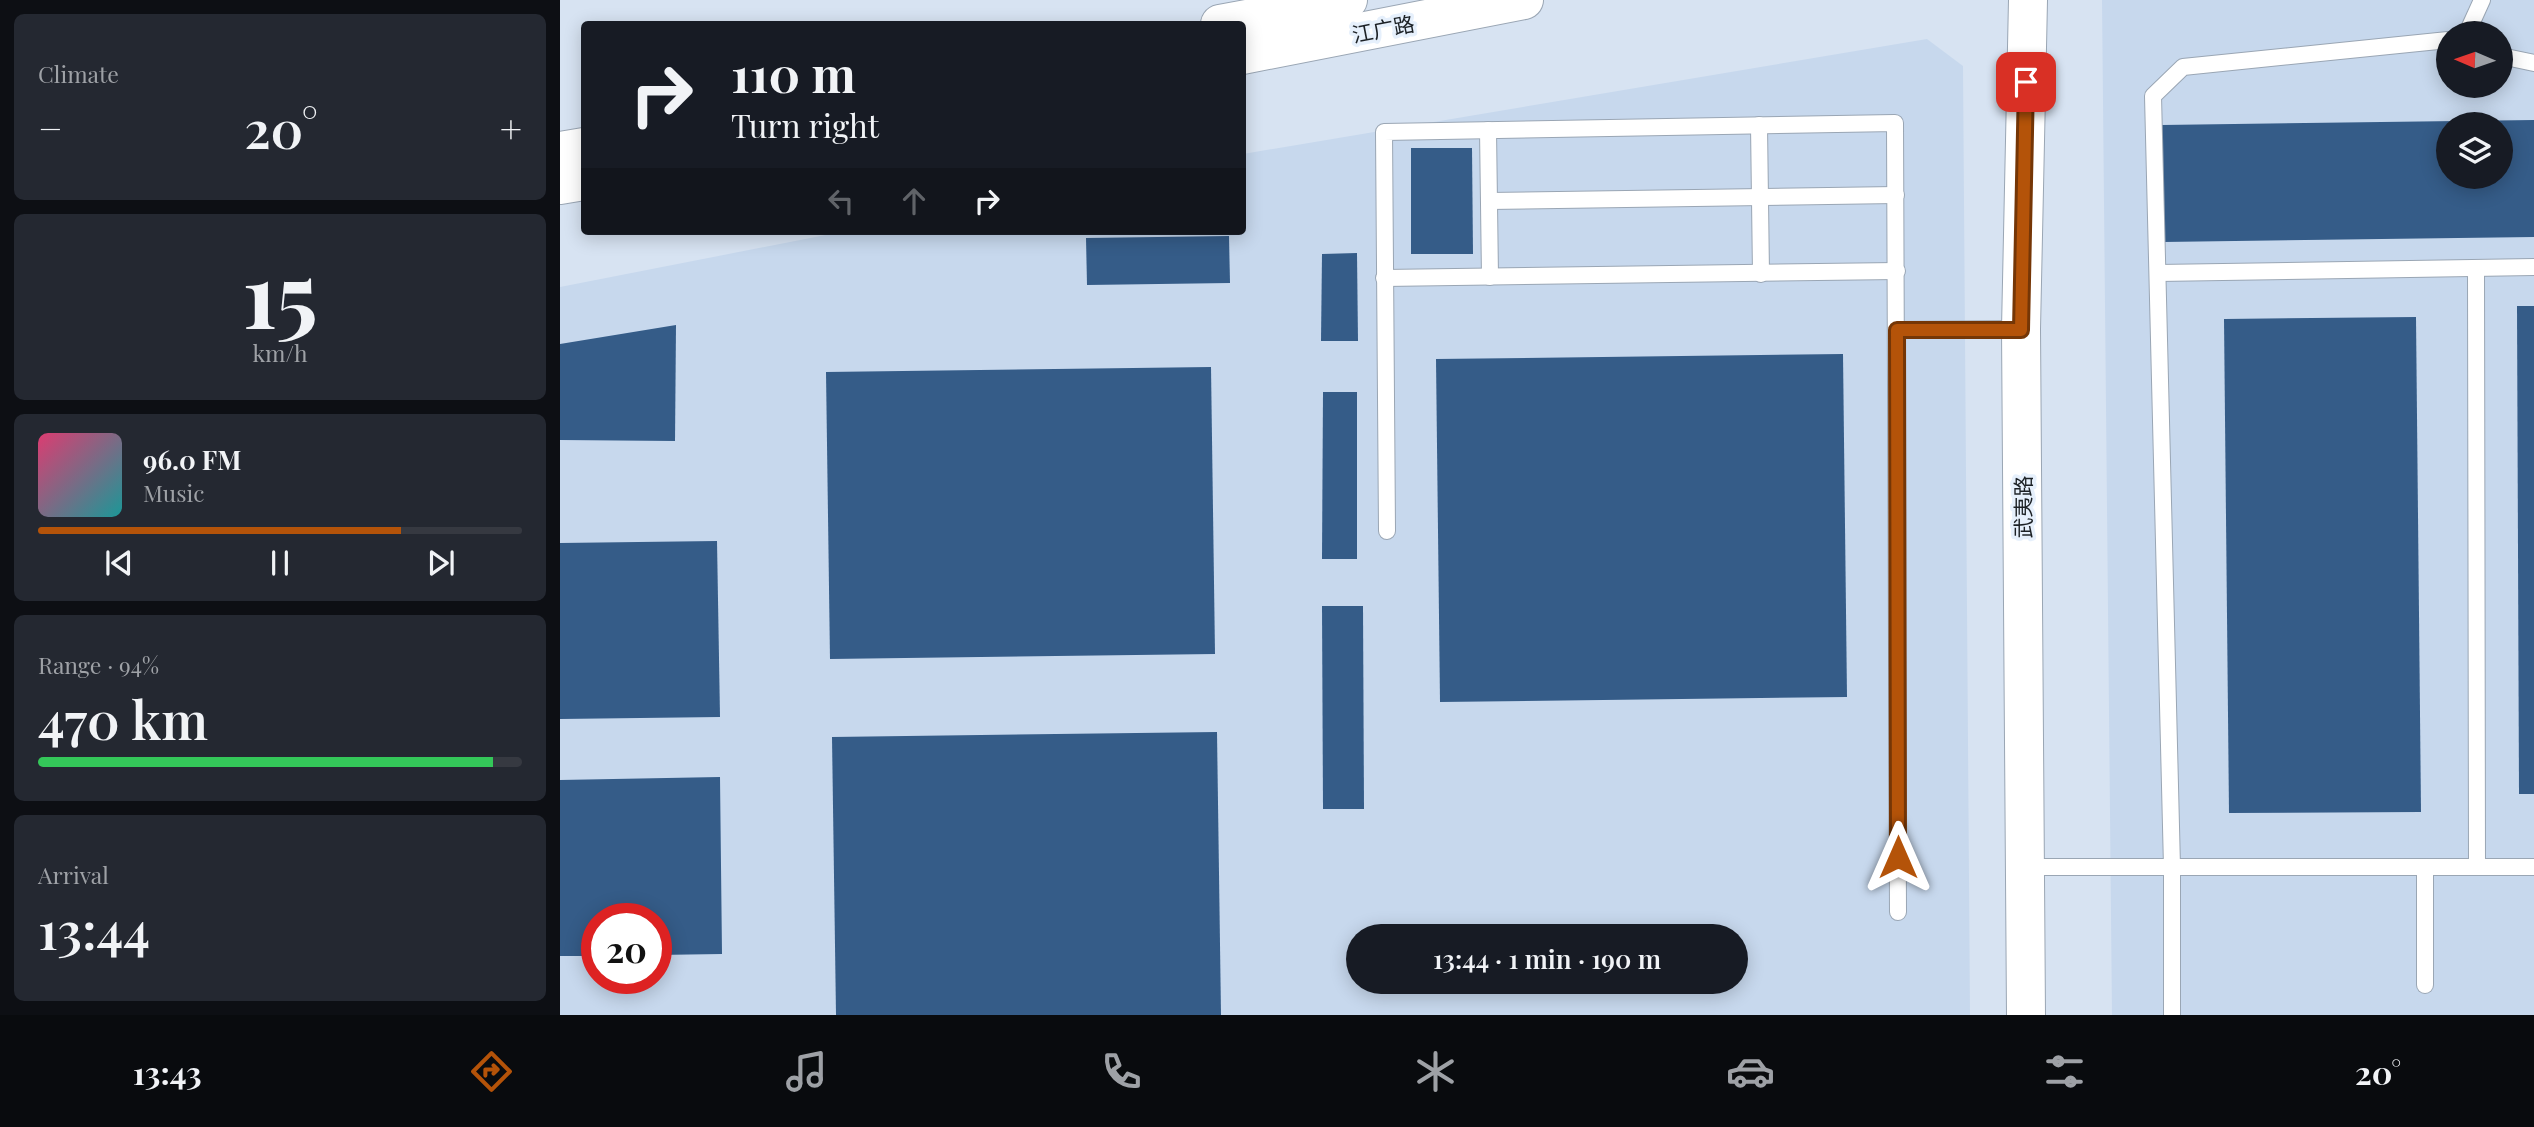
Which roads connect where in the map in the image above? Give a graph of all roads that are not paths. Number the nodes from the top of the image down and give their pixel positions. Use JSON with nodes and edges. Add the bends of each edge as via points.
{"nodes":[{"id":1,"x":1348,"y":0,"type":"edge"},
{"id":2,"x":1524,"y":0,"type":"edge"},
{"id":3,"x":2028,"y":0,"type":"edge"},
{"id":4,"x":2482,"y":0,"type":"edge"},
{"id":5,"x":1236,"y":21,"type":"edge"},
{"id":6,"x":2472,"y":21,"type":"edge"},
{"id":7,"x":2436,"y":41,"type":"edge"},
{"id":8,"x":1246,"y":54,"type":"edge"},
{"id":9,"x":2513,"y":59,"type":"edge"},
{"id":10,"x":2534,"y":64,"type":"edge"},
{"id":11,"x":1759,"y":125,"type":"junction"},
{"id":12,"x":1488,"y":130,"type":"junction"},
{"id":13,"x":581,"y":148,"type":"edge"},
{"id":14,"x":560,"y":151,"type":"edge"},
{"id":15,"x":581,"y":182,"type":"edge"},
{"id":16,"x":560,"y":186,"type":"edge"},
{"id":17,"x":1896,"y":195,"type":"junction"},
{"id":18,"x":1758,"y":197,"type":"junction"},
{"id":19,"x":1489,"y":201,"type":"junction"},
{"id":20,"x":2534,"y":267,"type":"edge"},
{"id":21,"x":2476,"y":268,"type":"junction"},
{"id":22,"x":1897,"y":271,"type":"junction"},
{"id":23,"x":2158,"y":273,"type":"junction"},
{"id":24,"x":1761,"y":274,"type":"junction"},
{"id":25,"x":1489,"y":277,"type":"junction"},
{"id":26,"x":1384,"y":278,"type":"junction"},
{"id":27,"x":1897,"y":330,"type":"junction"},
{"id":28,"x":2021,"y":330,"type":"junction"},
{"id":29,"x":1387,"y":531,"type":"dead end"},
{"id":30,"x":2025,"y":867,"type":"junction"},
{"id":31,"x":2172,"y":867,"type":"junction"},
{"id":32,"x":2425,"y":867,"type":"junction"},
{"id":33,"x":2477,"y":867,"type":"junction"},
{"id":34,"x":2534,"y":867,"type":"edge"},
{"id":35,"x":1898,"y":912,"type":"dead end"},
{"id":36,"x":2425,"y":985,"type":"dead end"},
{"id":37,"x":2026,"y":1015,"type":"edge"},
{"id":38,"x":2172,"y":1015,"type":"edge"}],
"edges":[{"from":1,"to":5,"type":"street","name":"江广路"},
{"from":2,"to":8,"type":"street","name":"江广路"},
{"from":3,"to":28,"type":"street","name":"武夷路"},
{"from":4,"to":6,"type":"lane"},
{"from":7,"to":23,"type":"lane","via":[[2183,67],[2153,96]]},
{"from":9,"to":10,"type":"lane"},
{"from":11,"to":12,"type":"lane"},
{"from":11,"to":17,"type":"lane","via":[[1895,123]]},
{"from":11,"to":18,"type":"lane"},
{"from":12,"to":19,"type":"lane"},
{"from":12,"to":26,"type":"lane","via":[[1384,132]]},
{"from":13,"to":14,"type":"street"},
{"from":15,"to":16,"type":"street"},
{"from":17,"to":18,"type":"lane"},
{"from":17,"to":22,"type":"lane"},
{"from":18,"to":19,"type":"lane"},
{"from":18,"to":24,"type":"lane"},
{"from":19,"to":25,"type":"lane"},
{"from":20,"to":21,"type":"lane"},
{"from":21,"to":23,"type":"lane"},
{"from":21,"to":33,"type":"lane"},
{"from":22,"to":24,"type":"lane"},
{"from":22,"to":27,"type":"lane"},
{"from":23,"to":31,"type":"lane"},
{"from":24,"to":25,"type":"lane"},
{"from":25,"to":26,"type":"lane"},
{"from":26,"to":29,"type":"lane"},
{"from":27,"to":28,"type":"lane"},
{"from":27,"to":35,"type":"lane"},
{"from":28,"to":30,"type":"street","name":"武夷路"},
{"from":30,"to":31,"type":"lane"},
{"from":30,"to":37,"type":"street","name":"武夷路"},
{"from":31,"to":32,"type":"lane"},
{"from":31,"to":38,"type":"lane"},
{"from":32,"to":33,"type":"lane"},
{"from":32,"to":36,"type":"lane"},
{"from":33,"to":34,"type":"lane"}]}
